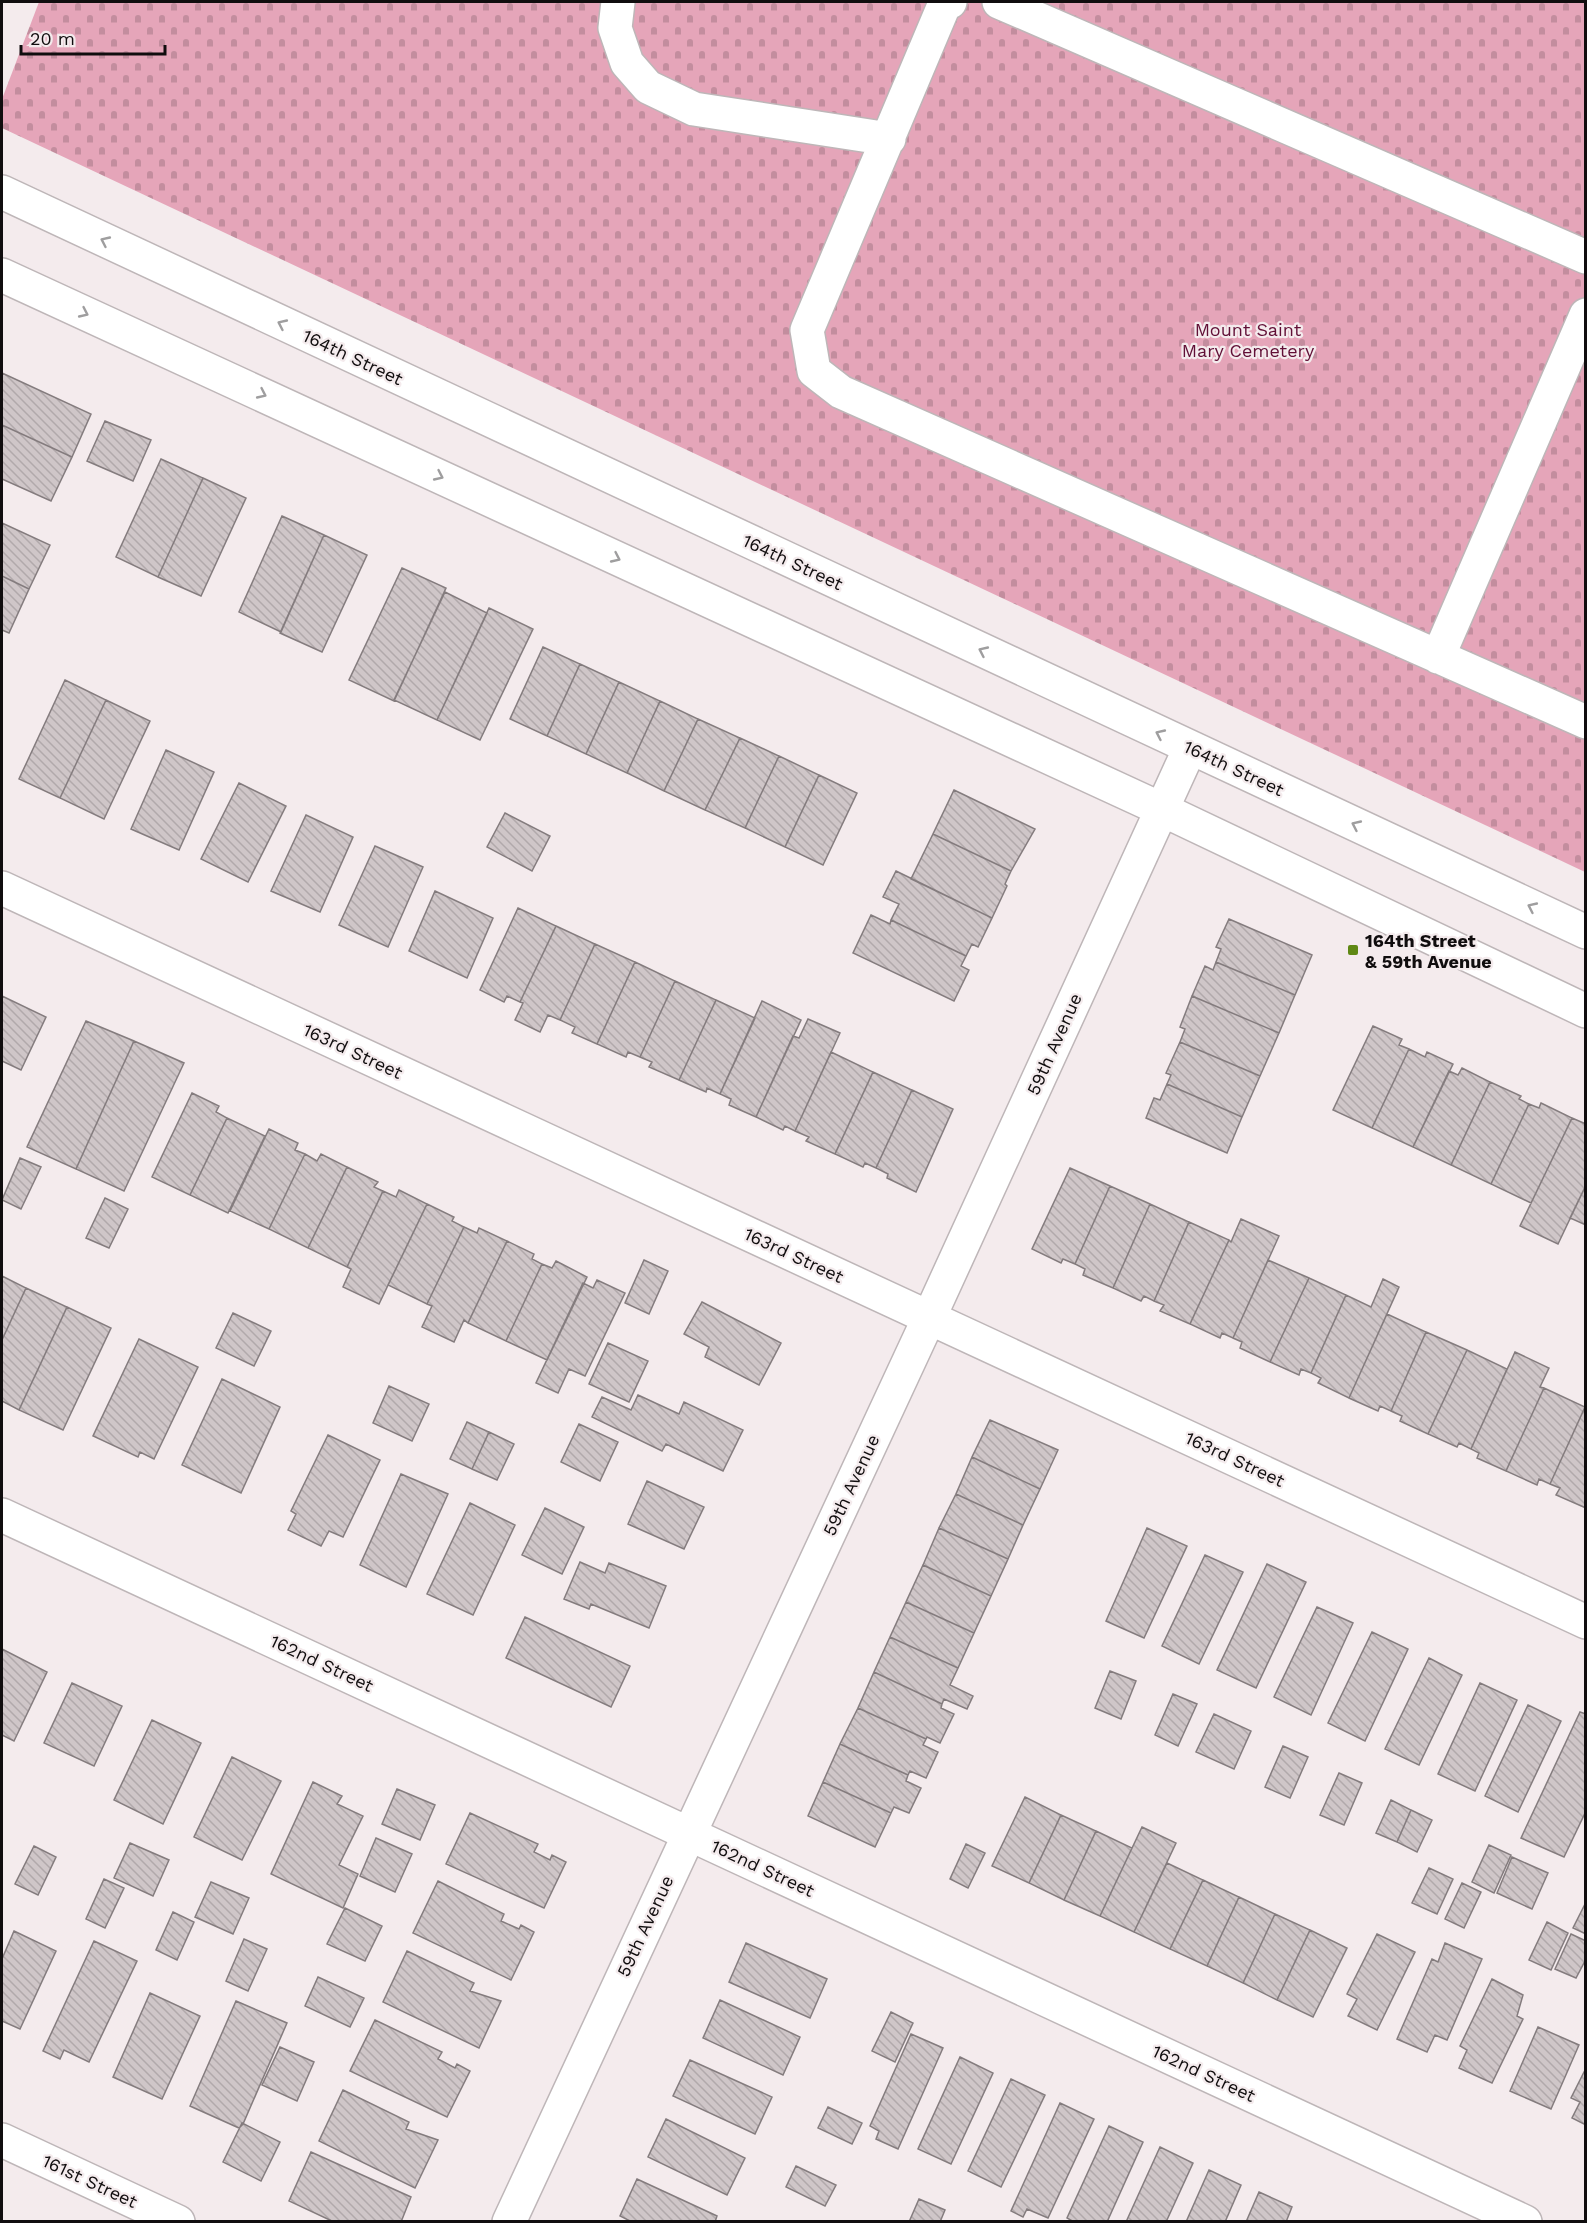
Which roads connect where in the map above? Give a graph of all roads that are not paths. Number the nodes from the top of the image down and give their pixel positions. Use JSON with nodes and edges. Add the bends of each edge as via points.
{"nodes":[{"id":1,"x":618,"y":2,"type":"edge"},
{"id":2,"x":947,"y":2,"type":"edge"},
{"id":3,"x":999,"y":2,"type":"edge"},
{"id":4,"x":889,"y":139,"type":"junction"},
{"id":5,"x":2,"y":192,"type":"edge"},
{"id":6,"x":1586,"y":257,"type":"edge"},
{"id":7,"x":2,"y":275,"type":"edge"},
{"id":8,"x":1586,"y":315,"type":"edge"},
{"id":9,"x":1438,"y":657,"type":"junction"},
{"id":10,"x":1586,"y":722,"type":"edge"},
{"id":11,"x":1190,"y":748,"type":"junction"},
{"id":12,"x":1161,"y":809,"type":"junction"},
{"id":13,"x":2,"y":888,"type":"edge"},
{"id":14,"x":1586,"y":932,"type":"edge"},
{"id":15,"x":1586,"y":1011,"type":"edge"},
{"id":16,"x":929,"y":1318,"type":"junction"},
{"id":17,"x":2,"y":1515,"type":"edge"},
{"id":18,"x":1586,"y":1622,"type":"edge"},
{"id":19,"x":688,"y":1833,"type":"junction"},
{"id":20,"x":2,"y":2140,"type":"edge"},
{"id":21,"x":178,"y":2222,"type":"edge"},
{"id":22,"x":509,"y":2222,"type":"edge"},
{"id":23,"x":1525,"y":2222,"type":"edge"}],
"edges":[{"from":1,"to":4,"type":"street","via":[[615,28],[627,63],[648,87],[694,109]]},
{"from":2,"to":4,"type":"street"},
{"from":3,"to":6,"type":"street"},
{"from":4,"to":9,"type":"street","via":[[807,330],[814,371],[841,392]]},
{"from":11,"to":5,"type":"street","name":"164th Street","one_way":true},
{"from":7,"to":12,"type":"street","one_way":true},
{"from":8,"to":9,"type":"street"},
{"from":9,"to":10,"type":"street"},
{"from":11,"to":12,"type":"street","name":"59th Avenue"},
{"from":14,"to":11,"type":"street","name":"164th Street","one_way":true},
{"from":12,"to":15,"type":"street"},
{"from":12,"to":16,"type":"street","name":"59th Avenue"},
{"from":13,"to":16,"type":"street","name":"163rd Street"},
{"from":16,"to":18,"type":"street","name":"163rd Street"},
{"from":16,"to":19,"type":"street","name":"59th Avenue"},
{"from":17,"to":19,"type":"street","name":"162nd Street"},
{"from":19,"to":22,"type":"street","name":"59th Avenue"},
{"from":19,"to":23,"type":"street","name":"162nd Street"},
{"from":20,"to":21,"type":"street","name":"161st Street"}]}
